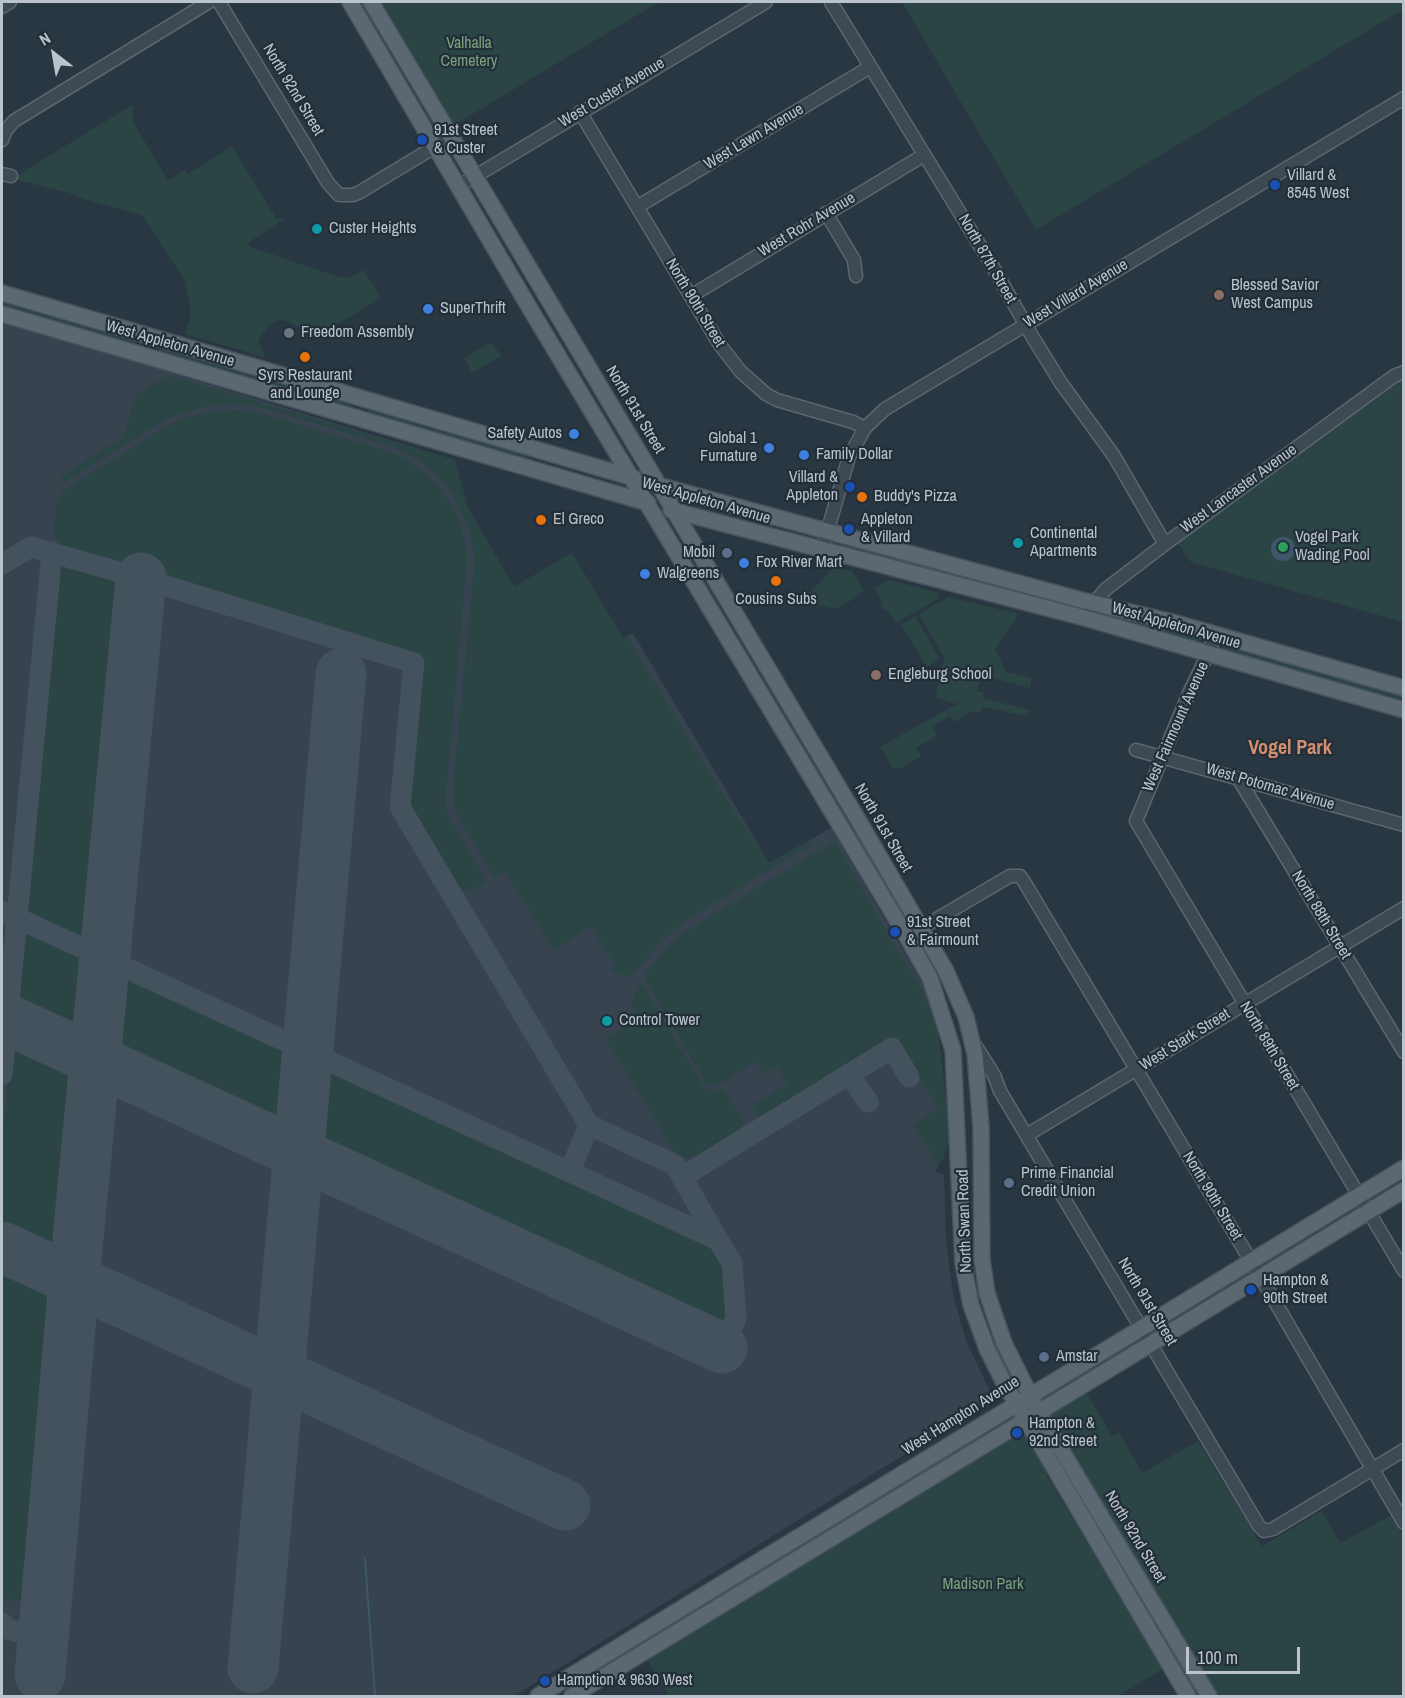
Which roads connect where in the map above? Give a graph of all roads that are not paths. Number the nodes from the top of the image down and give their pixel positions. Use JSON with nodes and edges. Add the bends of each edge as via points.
{"nodes":[{"id":1,"x":10,"y":2,"type":"edge"},
{"id":2,"x":209,"y":2,"type":"edge"},
{"id":3,"x":219,"y":2,"type":"edge"},
{"id":4,"x":350,"y":2,"type":"edge"},
{"id":5,"x":371,"y":2,"type":"edge"},
{"id":6,"x":766,"y":2,"type":"edge"},
{"id":7,"x":831,"y":2,"type":"edge"},
{"id":8,"x":2,"y":7,"type":"edge"},
{"id":9,"x":870,"y":67,"type":"junction"},
{"id":10,"x":1401,"y":104,"type":"edge"},
{"id":11,"x":580,"y":112,"type":"junction"},
{"id":12,"x":451,"y":137,"type":"junction"},
{"id":13,"x":2,"y":140,"type":"edge"},
{"id":14,"x":435,"y":147,"type":"junction"},
{"id":15,"x":924,"y":154,"type":"junction"},
{"id":16,"x":475,"y":176,"type":"junction"},
{"id":17,"x":459,"y":186,"type":"junction"},
{"id":18,"x":637,"y":207,"type":"junction"},
{"id":19,"x":826,"y":213,"type":"junction"},
{"id":20,"x":856,"y":276,"type":"dead end"},
{"id":21,"x":2,"y":293,"type":"edge"},
{"id":22,"x":691,"y":296,"type":"junction"},
{"id":23,"x":2,"y":314,"type":"edge"},
{"id":24,"x":1025,"y":324,"type":"junction"},
{"id":25,"x":1404,"y":372,"type":"edge"},
{"id":26,"x":865,"y":428,"type":"junction"},
{"id":27,"x":614,"y":448,"type":"junction"},
{"id":28,"x":598,"y":468,"type":"junction"},
{"id":29,"x":630,"y":477,"type":"junction"},
{"id":30,"x":659,"y":486,"type":"junction"},
{"id":31,"x":645,"y":502,"type":"junction"},
{"id":32,"x":675,"y":511,"type":"junction"},
{"id":33,"x":756,"y":512,"type":"junction"},
{"id":34,"x":717,"y":523,"type":"junction"},
{"id":35,"x":747,"y":531,"type":"junction"},
{"id":36,"x":828,"y":532,"type":"junction"},
{"id":37,"x":694,"y":543,"type":"junction"},
{"id":38,"x":1165,"y":544,"type":"junction"},
{"id":39,"x":822,"y":550,"type":"junction"},
{"id":40,"x":1094,"y":603,"type":"junction"},
{"id":41,"x":1085,"y":618,"type":"junction"},
{"id":42,"x":1215,"y":634,"type":"junction"},
{"id":43,"x":1208,"y":654,"type":"junction"},
{"id":44,"x":1404,"y":688,"type":"edge"},
{"id":45,"x":1404,"y":710,"type":"edge"},
{"id":46,"x":1136,"y":750,"type":"dead end"},
{"id":47,"x":1162,"y":757,"type":"junction"},
{"id":48,"x":1238,"y":778,"type":"junction"},
{"id":49,"x":1136,"y":820,"type":"joint"},
{"id":50,"x":1404,"y":825,"type":"edge"},
{"id":51,"x":1404,"y":908,"type":"edge"},
{"id":52,"x":921,"y":929,"type":"junction"},
{"id":53,"x":907,"y":937,"type":"junction"},
{"id":54,"x":1340,"y":946,"type":"junction"},
{"id":55,"x":1244,"y":1004,"type":"junction"},
{"id":56,"x":971,"y":1037,"type":"junction"},
{"id":57,"x":953,"y":1050,"type":"junction"},
{"id":58,"x":1404,"y":1052,"type":"edge"},
{"id":59,"x":1137,"y":1070,"type":"junction"},
{"id":60,"x":977,"y":1076,"type":"junction"},
{"id":61,"x":1000,"y":1091,"type":"junction"},
{"id":62,"x":1027,"y":1135,"type":"junction"},
{"id":63,"x":1404,"y":1168,"type":"edge"},
{"id":64,"x":1404,"y":1190,"type":"edge"},
{"id":65,"x":1359,"y":1195,"type":"junction"},
{"id":66,"x":1368,"y":1212,"type":"junction"},
{"id":67,"x":1251,"y":1261,"type":"junction"},
{"id":68,"x":1404,"y":1271,"type":"edge"},
{"id":69,"x":1261,"y":1278,"type":"junction"},
{"id":70,"x":1142,"y":1328,"type":"junction"},
{"id":71,"x":1151,"y":1344,"type":"junction"},
{"id":72,"x":1023,"y":1399,"type":"junction"},
{"id":73,"x":1031,"y":1415,"type":"junction"},
{"id":74,"x":1404,"y":1450,"type":"edge"},
{"id":75,"x":1372,"y":1469,"type":"junction"},
{"id":76,"x":1404,"y":1523,"type":"edge"},
{"id":77,"x":538,"y":1696,"type":"edge"},
{"id":78,"x":572,"y":1696,"type":"edge"},
{"id":79,"x":1188,"y":1696,"type":"edge"},
{"id":80,"x":1209,"y":1696,"type":"edge"}],
"edges":[{"from":1,"to":8,"type":"street"},
{"from":2,"to":13,"type":"street","via":[[27,113],[10,126]]},
{"from":3,"to":14,"type":"street","name":"North 92nd Street","via":[[328,183],[339,195],[360,192]]},
{"from":4,"to":14,"type":"main road"},
{"from":5,"to":12,"type":"main road","name":"North 91st Street"},
{"from":6,"to":11,"type":"street","name":"West Custer Avenue"},
{"from":7,"to":9,"type":"street","name":"North 87th Street"},
{"from":9,"to":15,"type":"street","name":"North 87th Street"},
{"from":9,"to":18,"type":"street","name":"West Lawn Avenue"},
{"from":10,"to":24,"type":"street","name":"West Villard Avenue"},
{"from":11,"to":16,"type":"street","name":"West Custer Avenue"},
{"from":11,"to":18,"type":"street","name":"North 90th Street"},
{"from":12,"to":14,"type":"street"},
{"from":12,"to":16,"type":"main road","name":"North 91st Street"},
{"from":14,"to":17,"type":"main road"},
{"from":15,"to":19,"type":"street","name":"West Rohr Avenue"},
{"from":15,"to":24,"type":"street","name":"North 87th Street"},
{"from":16,"to":17,"type":"street","name":"West Custer Avenue"},
{"from":16,"to":30,"type":"main road","name":"North 91st Street"},
{"from":17,"to":27,"type":"main road"},
{"from":18,"to":22,"type":"street","name":"North 90th Street"},
{"from":19,"to":20,"type":"street","via":[[854,260]]},
{"from":19,"to":22,"type":"street","name":"West Rohr Avenue"},
{"from":21,"to":28,"type":"main road","name":"West Appleton Avenue"},
{"from":22,"to":26,"type":"street","name":"North 90th Street","via":[[729,358],[751,383],[791,406]]},
{"from":23,"to":31,"type":"main road","name":"West Appleton Avenue"},
{"from":24,"to":26,"type":"street","name":"West Villard Avenue","via":[[894,402]]},
{"from":24,"to":38,"type":"street","name":"North 87th Street","via":[[1061,383],[1114,456]]},
{"from":25,"to":38,"type":"street","name":"West Lancaster Avenue"},
{"from":26,"to":36,"type":"street","name":"West Villard Avenue","via":[[849,457]]},
{"from":27,"to":28,"type":"main road","via":[[612,460]]},
{"from":27,"to":29,"type":"main road"},
{"from":28,"to":29,"type":"main road","name":"West Appleton Avenue"},
{"from":29,"to":30,"type":"main road","name":"West Appleton Avenue"},
{"from":29,"to":31,"type":"main road"},
{"from":30,"to":32,"type":"main road","name":"North 91st Street"},
{"from":30,"to":33,"type":"main road","name":"West Appleton Avenue"},
{"from":31,"to":32,"type":"main road","name":"West Appleton Avenue"},
{"from":31,"to":53,"type":"main road"},
{"from":32,"to":34,"type":"main road","name":"West Appleton Avenue"},
{"from":32,"to":37,"type":"main road","name":"North 91st Street"},
{"from":33,"to":35,"type":"main road"},
{"from":33,"to":36,"type":"main road","name":"West Appleton Avenue"},
{"from":34,"to":35,"type":"main road","name":"West Appleton Avenue"},
{"from":34,"to":37,"type":"main road","via":[[697,528]]},
{"from":35,"to":39,"type":"main road","name":"West Appleton Avenue"},
{"from":36,"to":39,"type":"street","name":"West Villard Avenue"},
{"from":36,"to":40,"type":"main road","name":"West Appleton Avenue"},
{"from":37,"to":52,"type":"main road","name":"North 91st Street"},
{"from":38,"to":40,"type":"street","name":"West Lancaster Avenue"},
{"from":39,"to":41,"type":"main road","name":"West Appleton Avenue"},
{"from":40,"to":41,"type":"street","name":"West Lancaster Avenue"},
{"from":40,"to":42,"type":"main road","name":"West Appleton Avenue"},
{"from":41,"to":43,"type":"main road","name":"West Appleton Avenue"},
{"from":42,"to":43,"type":"street","name":"West Fairmount Avenue"},
{"from":42,"to":44,"type":"main road","name":"West Appleton Avenue"},
{"from":43,"to":45,"type":"main road","name":"West Appleton Avenue"},
{"from":43,"to":47,"type":"street","name":"West Fairmount Avenue"},
{"from":46,"to":47,"type":"street","name":"West Potomac Avenue"},
{"from":47,"to":48,"type":"street","name":"West Potomac Avenue"},
{"from":47,"to":49,"type":"street","name":"West Fairmount Avenue"},
{"from":48,"to":50,"type":"street","name":"West Potomac Avenue"},
{"from":48,"to":54,"type":"street","name":"North 88th Street"},
{"from":49,"to":55,"type":"street","name":"North 89th Street"},
{"from":51,"to":54,"type":"street","name":"West Stark Street"},
{"from":52,"to":53,"type":"street"},
{"from":52,"to":56,"type":"main road","name":"North 91st Street","via":[[946,971]]},
{"from":52,"to":59,"type":"street","name":"North 90th Street","via":[[1010,876],[1020,876]]},
{"from":53,"to":57,"type":"main road","via":[[930,978]]},
{"from":54,"to":55,"type":"street","name":"West Stark Street"},
{"from":54,"to":58,"type":"street","name":"North 88th Street"},
{"from":55,"to":59,"type":"street","name":"West Stark Street"},
{"from":55,"to":65,"type":"street","name":"North 89th Street"},
{"from":56,"to":60,"type":"main road","name":"North Swan Road"},
{"from":56,"to":61,"type":"street","name":"North 91st Street"},
{"from":57,"to":60,"type":"main road"},
{"from":57,"to":72,"type":"main road","name":"North Swan Road","via":[[963,1264],[971,1305],[987,1349]]},
{"from":59,"to":62,"type":"street","name":"West Stark Street"},
{"from":59,"to":67,"type":"street","name":"North 90th Street"},
{"from":60,"to":61,"type":"street","name":"North 91st Street"},
{"from":60,"to":72,"type":"main road","name":"North Swan Road","via":[[981,1228],[987,1293]]},
{"from":61,"to":62,"type":"street","name":"North 91st Street"},
{"from":62,"to":70,"type":"street","name":"North 91st Street"},
{"from":63,"to":65,"type":"main road","name":"West Hampton Avenue"},
{"from":64,"to":66,"type":"main road"},
{"from":65,"to":66,"type":"street","name":"North 89th Street"},
{"from":65,"to":67,"type":"main road","name":"West Hampton Avenue"},
{"from":66,"to":68,"type":"street","name":"North 89th Street"},
{"from":66,"to":69,"type":"main road"},
{"from":67,"to":69,"type":"street","name":"North 90th Street"},
{"from":67,"to":70,"type":"main road","name":"West Hampton Avenue"},
{"from":69,"to":71,"type":"main road"},
{"from":69,"to":75,"type":"street","name":"North 90th Street"},
{"from":70,"to":71,"type":"street","name":"North 91st Street"},
{"from":70,"to":72,"type":"main road","name":"West Hampton Avenue"},
{"from":71,"to":73,"type":"main road"},
{"from":71,"to":75,"type":"street","name":"North 91st Street","via":[[1264,1531]]},
{"from":72,"to":73,"type":"main road","name":"North 92nd Street"},
{"from":72,"to":77,"type":"main road","name":"West Hampton Avenue"},
{"from":73,"to":78,"type":"main road"},
{"from":73,"to":79,"type":"main road","name":"North 92nd Street"},
{"from":73,"to":80,"type":"main road","name":"North 92nd Street"},
{"from":74,"to":75,"type":"street"},
{"from":75,"to":76,"type":"street","name":"North 90th Street"}]}
